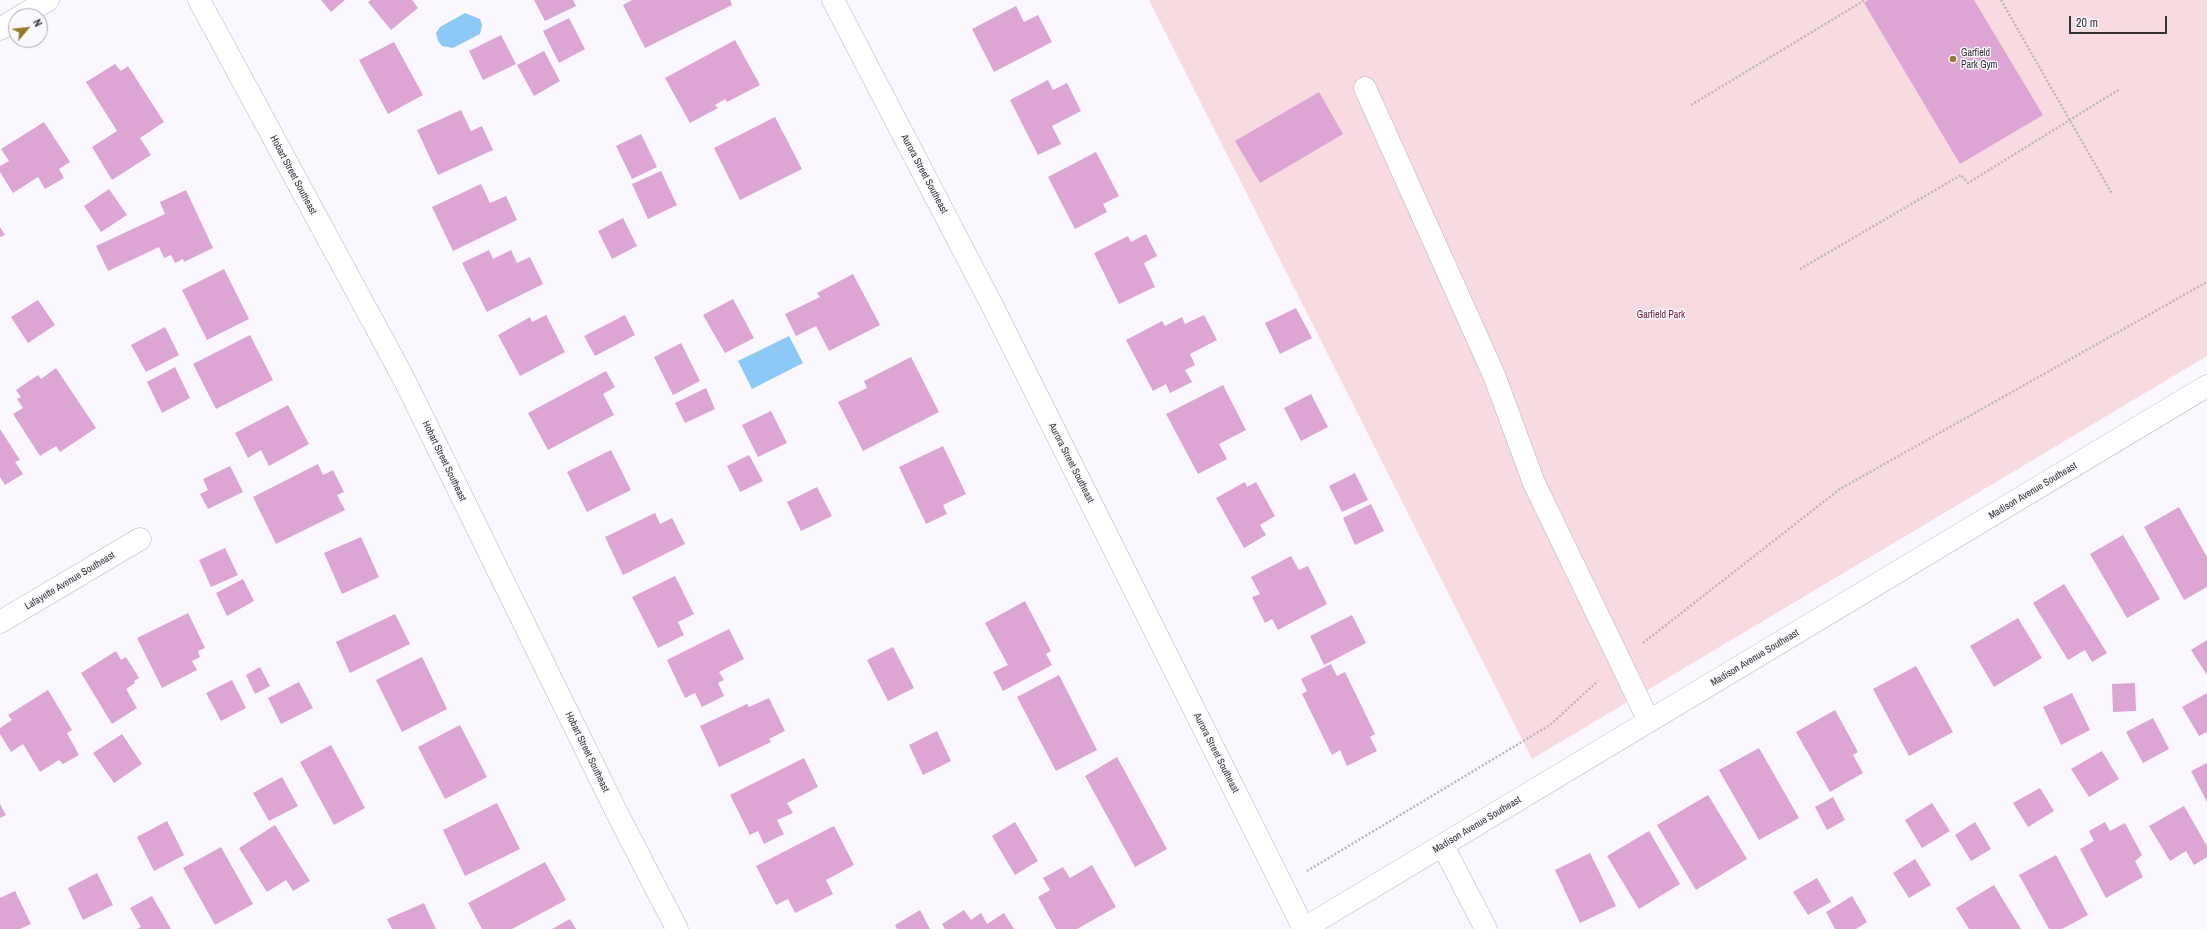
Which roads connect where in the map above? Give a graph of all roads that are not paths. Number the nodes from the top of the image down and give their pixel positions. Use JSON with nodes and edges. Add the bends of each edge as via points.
{"nodes":[{"id":1,"x":48,"y":0,"type":"edge"},
{"id":2,"x":199,"y":0,"type":"edge"},
{"id":3,"x":833,"y":0,"type":"edge"},
{"id":4,"x":34,"y":8,"type":"edge"},
{"id":5,"x":1365,"y":88,"type":"dead end"},
{"id":6,"x":2207,"y":386,"type":"edge"},
{"id":7,"x":140,"y":539,"type":"dead end"},
{"id":8,"x":0,"y":622,"type":"edge"},
{"id":9,"x":1649,"y":721,"type":"junction"},
{"id":10,"x":1443,"y":846,"type":"junction"},
{"id":11,"x":677,"y":929,"type":"edge"},
{"id":12,"x":1303,"y":929,"type":"edge"},
{"id":13,"x":1486,"y":929,"type":"edge"}],
"edges":[{"from":1,"to":4,"type":"street"},
{"from":2,"to":11,"type":"street","name":"Hobart Street Southeast","via":[[404,379],[617,813]]},
{"from":3,"to":12,"type":"street","name":"Aurora Street Southeast","via":[[994,309]]},
{"from":5,"to":9,"type":"street","via":[[1494,376],[1534,483]]},
{"from":6,"to":9,"type":"street","name":"Madison Avenue Southeast"},
{"from":7,"to":8,"type":"street","name":"Lafayette Avenue Southeast"},
{"from":9,"to":10,"type":"street","name":"Madison Avenue Southeast"},
{"from":10,"to":12,"type":"street","name":"Madison Avenue Southeast"},
{"from":10,"to":13,"type":"street"}]}
